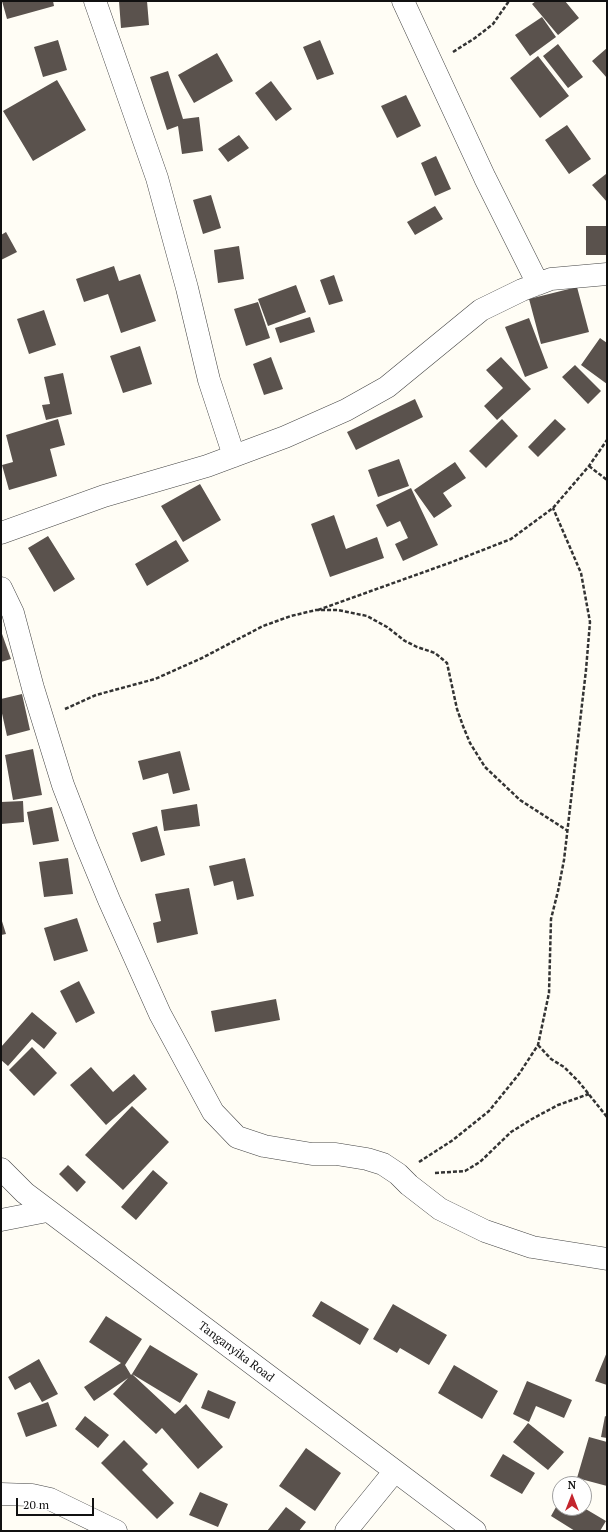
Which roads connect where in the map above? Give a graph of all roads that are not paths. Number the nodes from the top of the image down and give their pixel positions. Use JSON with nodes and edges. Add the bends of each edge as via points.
{"nodes":[{"id":1,"x":95,"y":1,"type":"edge"},
{"id":2,"x":403,"y":1,"type":"edge"},
{"id":3,"x":607,"y":274,"type":"edge"},
{"id":4,"x":538,"y":284,"type":"junction"},
{"id":5,"x":234,"y":456,"type":"junction"},
{"id":6,"x":1,"y":533,"type":"edge"},
{"id":7,"x":1,"y":588,"type":"edge"},
{"id":8,"x":1,"y":1169,"type":"edge"},
{"id":9,"x":48,"y":1211,"type":"junction"},
{"id":10,"x":1,"y":1220,"type":"edge"},
{"id":11,"x":607,"y":1259,"type":"edge"},
{"id":12,"x":394,"y":1472,"type":"junction"},
{"id":13,"x":1,"y":1494,"type":"edge"},
{"id":14,"x":116,"y":1531,"type":"edge"},
{"id":15,"x":346,"y":1531,"type":"edge"},
{"id":16,"x":475,"y":1531,"type":"edge"}],
"edges":[{"from":1,"to":5,"type":"street","via":[[157,178],[209,380]]},
{"from":2,"to":4,"type":"street","via":[[485,178]]},
{"from":3,"to":4,"type":"street","via":[[551,279]]},
{"from":4,"to":5,"type":"street","via":[[481,310],[387,387],[346,410]]},
{"from":5,"to":6,"type":"street","via":[[104,496]]},
{"from":7,"to":11,"type":"street","via":[[12,614],[63,785],[109,900],[160,1014],[213,1112],[237,1137],[264,1146],[312,1154],[336,1154],[383,1164],[400,1173],[409,1185],[440,1209],[485,1231],[532,1247]]},
{"from":8,"to":9,"type":"street","name":"Tanganyika Road"},
{"from":9,"to":10,"type":"street"},
{"from":9,"to":12,"type":"street","name":"Tanganyika Road"},
{"from":12,"to":15,"type":"street"},
{"from":12,"to":16,"type":"street","name":"Tanganyika Road"},
{"from":13,"to":14,"type":"street","via":[[32,1495],[50,1499]]}]}
